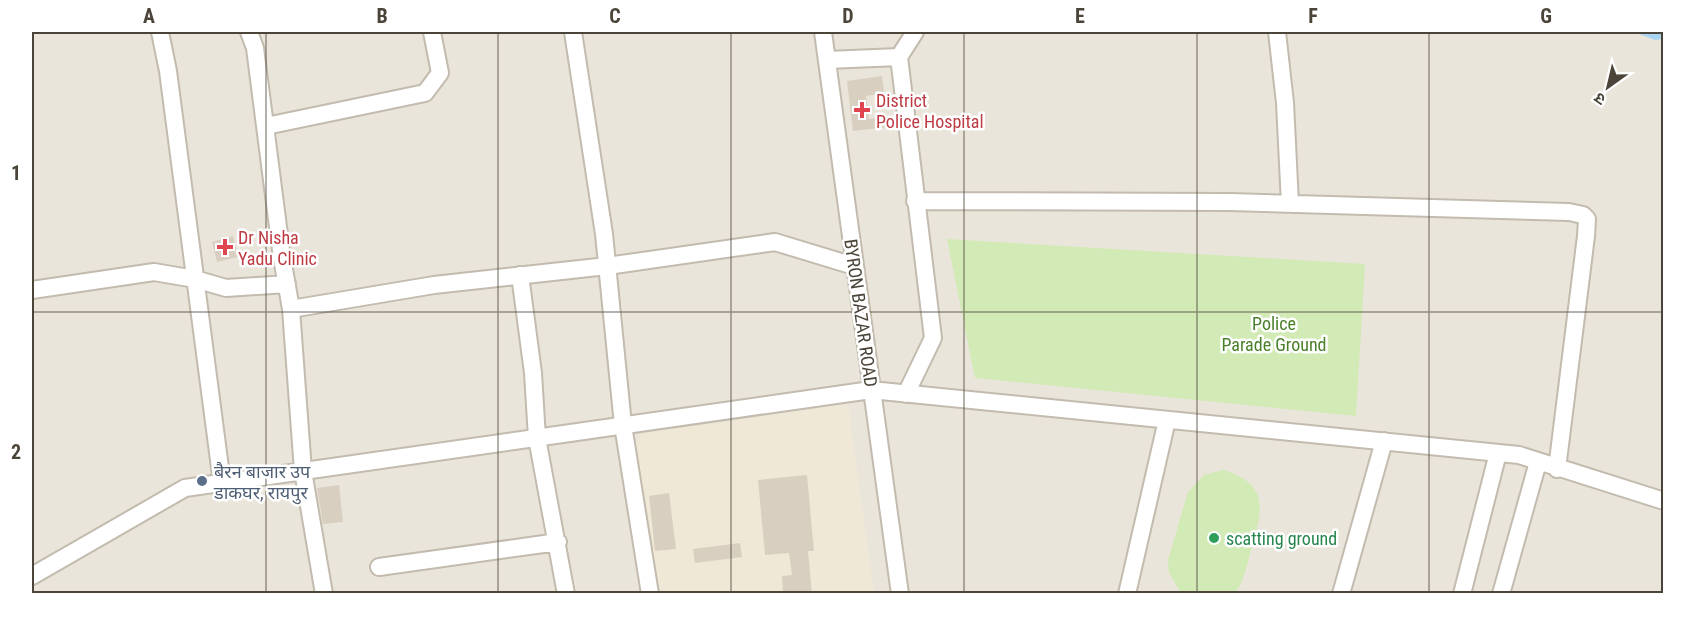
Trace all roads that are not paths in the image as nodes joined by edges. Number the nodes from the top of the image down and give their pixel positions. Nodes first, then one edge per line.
1 (160, 32) edge
2 (249, 32) edge
3 (432, 32) edge
4 (573, 32) edge
5 (823, 32) edge
6 (915, 32) edge
7 (1276, 32) edge
8 (899, 57) junction
9 (827, 60) junction
10 (266, 126) junction
11 (915, 201) junction
12 (1290, 204) junction
13 (607, 266) junction
14 (854, 266) junction
15 (520, 275) junction
16 (195, 279) junction
17 (287, 284) junction
18 (32, 290) edge
19 (291, 309) junction
20 (871, 390) junction
21 (906, 394) junction
22 (1167, 420) junction
23 (623, 425) junction
24 (537, 438) junction
25 (1384, 441) junction
26 (1498, 453) junction
27 (1538, 462) junction
28 (1557, 469) junction
29 (303, 471) junction
30 (222, 483) junction
31 (1664, 501) edge
32 (558, 542) junction
33 (379, 567) dead end
34 (32, 576) edge
35 (324, 594) edge
36 (566, 594) edge
37 (650, 594) edge
38 (900, 594) edge
39 (1127, 594) edge
40 (1341, 594) edge
41 (1462, 594) edge
42 (1501, 594) edge

1 - 16 street
2 - 10 street
3 - 10 street
4 - 13 street
5 - 9 street, BYRON BAZAR ROAD
6 - 8 street
7 - 12 street
8 - 9 street
8 - 11 street
9 - 14 street, BYRON BAZAR ROAD
10 - 17 street
11 - 12 street
11 - 21 street
12 - 28 street
13 - 14 street
13 - 15 street
13 - 23 street
14 - 20 street, BYRON BAZAR ROAD
15 - 19 street
15 - 24 street
16 - 17 street
16 - 18 street
16 - 30 street
17 - 19 street
19 - 29 street
20 - 21 street
20 - 23 street
20 - 38 street, BYRON BAZAR ROAD
21 - 22 street
22 - 25 street
22 - 39 street
23 - 24 street
23 - 37 street
24 - 29 street
24 - 32 street
25 - 26 street
25 - 40 street
26 - 27 street
26 - 41 street
27 - 28 street
27 - 42 street
28 - 31 street
29 - 30 street
29 - 35 street
30 - 34 street
32 - 33 street
32 - 36 street

